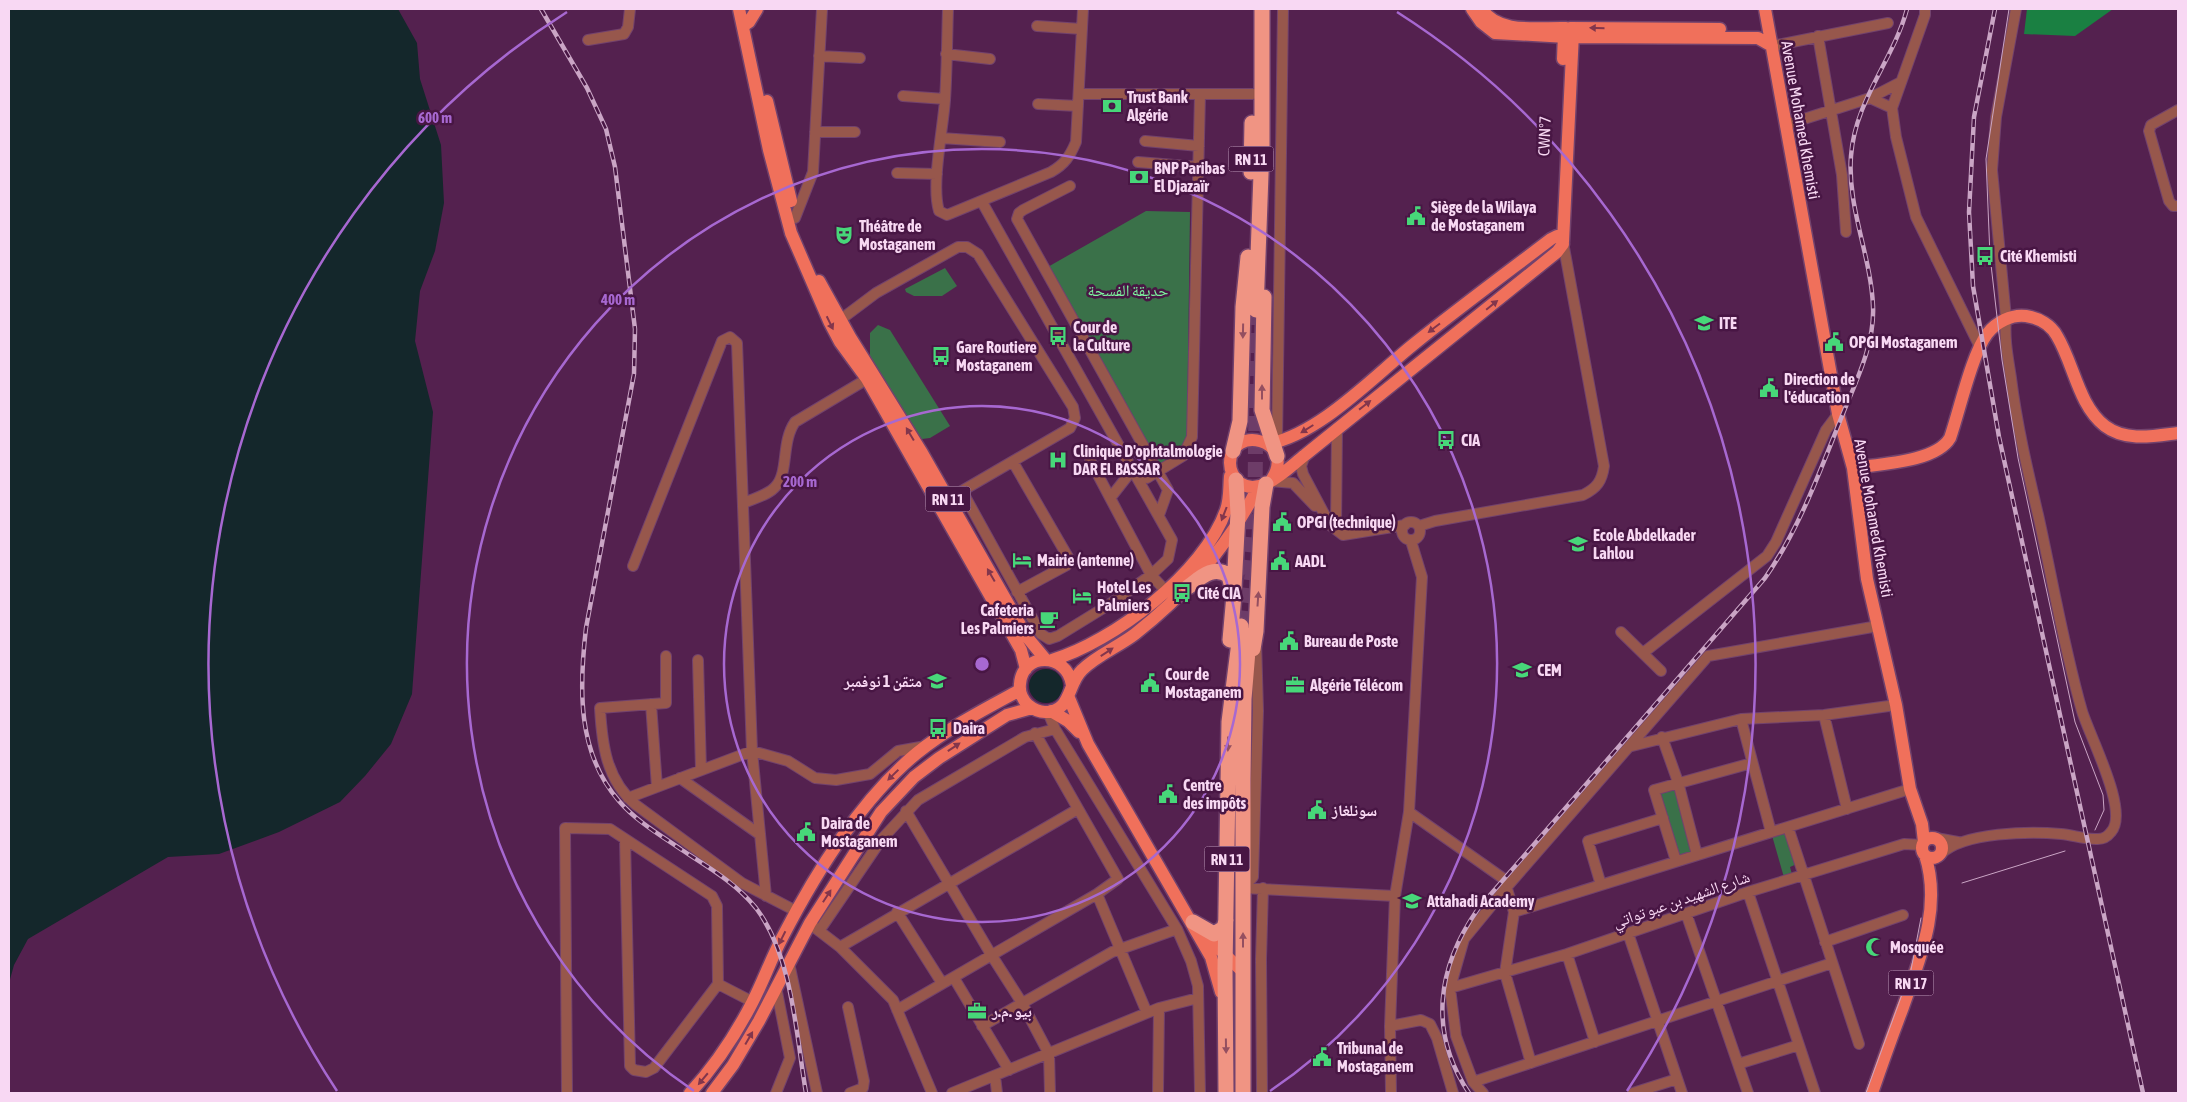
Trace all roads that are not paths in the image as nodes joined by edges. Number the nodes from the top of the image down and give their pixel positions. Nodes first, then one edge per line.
1 (630, 9) edge
2 (739, 9) edge
3 (746, 9) edge
4 (757, 9) edge
5 (822, 9) edge
6 (948, 9) edge
7 (1083, 9) edge
8 (1252, 9) edge
9 (1262, 9) edge
10 (1283, 9) edge
11 (1472, 9) edge
12 (1482, 9) edge
13 (1766, 9) edge
14 (1925, 9) edge
15 (2016, 9) edge
16 (1888, 23) dead end
17 (746, 24) junction
18 (1037, 26) dead end
19 (1082, 30) junction
20 (1768, 30) junction
21 (1568, 34) junction
22 (1818, 36) junction
23 (588, 40) dead end
24 (1772, 46) junction
25 (946, 54) junction
26 (819, 56) junction
27 (860, 58) dead end
28 (990, 59) dead end
29 (1901, 82) junction
30 (1079, 94) junction
31 (1252, 94) junction
32 (903, 96) dead end
33 (1200, 96) junction
34 (1870, 98) junction
35 (945, 99) junction
36 (1038, 104) dead end
37 (1078, 106) junction
38 (1892, 108) junction
39 (2178, 110) edge
40 (1831, 112) junction
41 (1785, 125) junction
42 (815, 132) junction
43 (855, 132) dead end
44 (941, 138) junction
45 (1145, 141) dead end
46 (1000, 142) dead end
47 (1199, 146) junction
48 (1138, 162) dead end
49 (1199, 167) junction
50 (897, 173) dead end
51 (938, 174) junction
52 (1070, 186) dead end
53 (982, 202) junction
54 (2178, 206) edge
55 (1254, 212) junction
56 (795, 218) junction
57 (1846, 232) dead end
58 (1556, 241) junction
59 (1254, 309) tunnel mouth
60 (2006, 318) junction
61 (840, 320) junction
62 (1980, 347) junction
63 (867, 379) junction
64 (1838, 414) junction
65 (1337, 428) junction
66 (2178, 433) edge
67 (1274, 446) junction
68 (1305, 455) junction
69 (1090, 460) dead end
70 (1012, 462) junction
71 (1233, 466) junction
72 (1133, 468) junction
73 (1852, 468) junction
74 (1159, 473) junction
75 (1147, 478) dead end
76 (1266, 483) junction
77 (962, 491) junction
78 (1111, 497) junction
79 (948, 499) junction
80 (744, 503) junction
81 (1321, 510) junction
82 (1159, 515) junction
83 (1237, 524) junction
84 (1405, 525) junction
85 (1418, 526) junction
86 (1336, 527) junction
87 (1411, 541) junction
88 (633, 566) dead end
89 (1151, 575) junction
90 (1188, 587) junction
91 (1234, 588) junction
92 (1166, 590) junction
93 (1017, 592) junction
94 (1878, 626) junction
95 (1248, 628) junction
96 (1621, 632) dead end
97 (1642, 653) junction
98 (666, 656) dead end
99 (698, 660) dead end
100 (1049, 660) junction
101 (1026, 669) junction
102 (1661, 671) dead end
103 (1072, 685) junction
104 (1020, 690) junction
105 (1069, 698) junction
106 (651, 704) junction
107 (1896, 705) junction
108 (1032, 708) junction
109 (1050, 711) junction
110 (1824, 715) junction
111 (1741, 719) junction
112 (1228, 722) junction
113 (1055, 729) junction
114 (1035, 733) junction
115 (1662, 738) junction
116 (1088, 744) junction
117 (927, 746) junction
118 (1631, 746) junction
119 (752, 750) junction
120 (1752, 763) junction
121 (701, 770) junction
122 (680, 778) junction
123 (1678, 782) junction
124 (657, 787) junction
125 (1910, 790) junction
126 (628, 798) junction
127 (1078, 809) junction
128 (1847, 809) junction
129 (906, 811) junction
130 (1410, 812) junction
131 (1663, 818) junction
132 (1788, 827) junction
133 (1771, 832) junction
134 (759, 834) junction
135 (626, 839) junction
136 (1930, 850) junction
137 (1697, 855) junction
138 (1676, 861) junction
139 (1802, 875) junction
140 (949, 884) junction
141 (1601, 885) junction
142 (1243, 888) junction
143 (1263, 888) junction
144 (1505, 889) junction
145 (1748, 892) junction
146 (1097, 894) junction
147 (766, 896) junction
148 (1395, 896) junction
149 (796, 911) junction
150 (897, 912) junction
151 (1514, 912) junction
152 (1686, 913) junction
153 (1903, 915) dead end
154 (1227, 918) junction
155 (1193, 922) junction
156 (814, 927) junction
157 (1177, 930) junction
158 (1628, 933) junction
159 (1825, 942) junction
160 (840, 947) junction
161 (1120, 949) junction
162 (1567, 954) junction
163 (992, 956) junction
164 (1226, 956) junction
165 (789, 963) junction
166 (1832, 963) junction
167 (1505, 972) junction
168 (1244, 973) junction
169 (954, 978) junction
170 (1778, 982) junction
171 (942, 983) junction
172 (718, 984) junction
173 (776, 987) junction
174 (1450, 988) junction
175 (1198, 998) junction
176 (753, 1002) junction
177 (1717, 1002) junction
178 (1022, 1003) junction
179 (848, 1007) dead end
180 (1159, 1008) junction
181 (898, 1010) junction
182 (1225, 1010) junction
183 (1147, 1013) junction
184 (1658, 1021) junction
185 (982, 1026) junction
186 (1390, 1026) junction
187 (1595, 1042) junction
188 (1859, 1044) dead end
189 (1799, 1045) junction
190 (1049, 1054) junction
191 (1531, 1063) junction
192 (1738, 1064) junction
193 (1009, 1070) junction
194 (995, 1076) junction
195 (1677, 1079) junction
196 (1473, 1082) junction
197 (1646, 1091) edge
198 (567, 1093) edge
199 (690, 1093) edge
200 (712, 1093) edge
201 (776, 1093) edge
202 (817, 1093) edge
203 (850, 1093) edge
204 (932, 1093) edge
205 (952, 1093) edge
206 (997, 1093) edge
207 (1050, 1093) edge
208 (1158, 1093) edge
209 (1200, 1093) edge
210 (1226, 1093) edge
211 (1243, 1093) edge
212 (1262, 1093) edge
213 (1391, 1093) edge
214 (1453, 1093) edge
215 (1483, 1093) edge
216 (1633, 1093) edge
217 (1682, 1093) edge
218 (1748, 1093) edge
219 (1815, 1093) edge
220 (1872, 1093) edge

1 - 23 street
2 - 17 main road, RN 11
3 - 17 main road, RN 11
4 - 17 main road
5 - 26 street
6 - 25 street
7 - 19 street
8 - 31 highway, RN 11
9 - 55 highway, RN 11
10 - 67 street
11 - 21 main road
12 - 21 main road
13 - 20 main road, Avenue Mohamed Khemisti
14 - 29 street
15 - 60 street
16 - 22 street
17 - 56 main road, RN 11
17 -> 63 main road, RN 11
18 - 19 street
19 - 30 street
20 -> 21 main road
20 - 24 main road, Avenue Mohamed Khemisti
21 - 24 main road
21 - 58 main road, CWN°7
22 - 24 street
22 - 40 street
24 - 41 main road, Avenue Mohamed Khemisti
25 - 28 street
25 - 35 street
26 - 27 street
26 - 42 street
29 - 34 street
29 - 38 street
30 - 33 street
30 - 37 street
31 - 33 street
31 - 55 highway, RN 11
32 - 35 street
33 - 47 street
34 - 38 street
34 - 40 street
35 - 44 street
36 - 37 street
37 - 53 street
38 - 62 street
39 - 54 street
40 - 41 street
40 - 57 street
41 - 64 main road, Avenue Mohamed Khemisti
42 - 43 street
42 - 56 street
44 - 46 street
44 - 51 street
45 - 47 street
47 - 49 street
48 - 49 street
49 - 74 street
50 - 51 street
51 - 53 street
52 - 74 street
53 - 72 street
55 - 59 highway, RN 11
67 -> 55 highway
55 -> 71 highway
56 - 61 main road, RN 11
65 -> 58 main road
58 -> 67 main road
58 - 85 street
60 - 62 main road
60 - 66 main road
60 - 136 street
61 - 70 street
79 -> 61 main road, RN 11
62 - 73 main road
63 - 80 street
63 - 101 main road, RN 11
64 - 73 main road, Avenue Mohamed Khemisti
64 - 97 street
65 - 68 main road
65 - 86 street
67 - 71 main road
67 - 76 main road
68 - 76 main road
68 - 81 street
69 - 78 street
70 - 77 street
70 - 93 street
71 - 76 main road
71 - 83 highway
71 -> 92 main road
72 - 78 street
72 - 82 street
73 - 94 main road, Avenue Mohamed Khemisti
74 - 75 street
74 - 82 street
76 - 81 street
76 - 83 main road
95 -> 76 highway
77 - 79 street
77 - 93 street
78 - 89 street
100 -> 79 main road, RN 11
80 - 88 street
80 - 119 street
81 - 86 street
82 - 89 street
83 - 90 main road
83 - 91 highway
84 - 85 street
84 - 86 street
84 - 87 street
85 - 87 street
87 - 130 street
89 - 92 street
89 - 93 street
90 - 91 highway
103 -> 90 main road
91 - 112 highway
92 - 100 main road
94 - 107 main road, Avenue Mohamed Khemisti
94 - 118 street
95 - 112 highway, RN 11
95 - 142 highway, RN 11
95 - 142 street
96 - 97 street
97 - 102 street
98 - 106 street
99 - 121 street
100 - 101 main road
100 - 103 main road
101 - 104 main road
103 - 105 main road
104 - 108 main road
104 - 117 main road
105 - 109 main road
105 - 116 main road
106 - 124 street
106 - 126 street
107 - 110 street
107 - 125 main road, Avenue Mohamed Khemisti
108 - 109 main road
156 -> 108 main road
109 - 113 street
109 - 116 main road
110 - 111 street
110 - 128 street
111 - 115 street
111 - 120 street
112 -> 154 highway, RN 11
113 - 114 street
113 - 157 street
114 - 127 street
114 - 129 street
115 - 118 street
115 - 123 street
116 - 155 main road
117 - 119 street
117 -> 149 main road
118 - 144 street
119 - 121 street
119 - 134 street
120 - 123 street
120 - 133 street
121 - 122 street
122 - 124 street
122 - 134 street
123 - 131 street
123 - 137 street
124 - 126 street
125 - 128 street
125 - 136 main road, Avenue Mohamed Khemisti
126 - 147 street
127 - 140 street
127 - 146 street
128 - 132 street
129 - 140 street
129 - 156 street
130 - 144 street
130 - 148 street
131 - 138 street
131 - 141 street
132 - 133 street
132 - 139 street
133 - 137 street
134 - 147 street
135 - 172 street
135 - 172 street
135 - 198 street
136 - 139 street, شارع الشهيد بن عبو تواتي
136 - 220 main road, RN 17
137 - 138 street
138 - 141 street
139 - 145 street, شارع الشهيد بن عبو تواتي
139 - 159 street
140 - 150 street
140 - 163 street
141 - 151 street
142 - 143 street
168 -> 142 highway, RN 11
143 - 148 street
143 - 212 street
144 - 151 street
144 - 174 street
145 - 152 street, شارع الشهيد بن عبو تواتي
145 - 170 street
146 - 161 street
146 - 163 street
147 - 149 street
148 - 186 street
149 -> 176 main road
150 - 160 street
150 - 171 street
151 - 167 street
152 - 158 street, شارع الشهيد بن عبو تواتي
152 - 177 street
153 - 159 street
154 - 155 highway
154 - 164 highway, RN 11
155 - 164 main road
155 - 182 main road
156 - 160 street
156 - 165 main road
157 - 161 street
157 - 175 street
158 - 162 street, شارع الشهيد بن عبو تواتي
158 - 184 street
159 - 166 street
160 - 181 street
161 - 178 street
161 - 183 street
162 - 167 street, شارع الشهيد بن عبو تواتي
162 - 187 street
163 - 169 street
163 - 178 street
164 - 168 main road
164 - 182 highway, RN 11
165 - 173 main road
165 - 202 street
166 - 170 street
166 - 188 street
167 - 174 street, شارع الشهيد بن عبو تواتي
167 - 191 street
168 - 211 highway, RN 11
169 - 171 street
169 - 185 street
170 - 177 street
170 - 189 street
171 - 181 street
172 - 176 street
200 -> 173 main road
173 - 201 street
174 - 196 street
175 - 180 street
175 - 209 street
176 -> 199 main road
177 - 184 street
177 - 192 street
178 - 185 street
178 - 190 street
179 - 203 street
180 - 183 street
180 - 208 street
181 - 204 street
182 -> 210 highway, RN 11
183 - 190 street
184 - 187 street
184 - 195 street
185 - 193 street
186 - 213 street
186 - 214 street
187 - 191 street
189 - 192 street
189 - 219 street
190 - 193 street
190 - 207 street
191 - 196 street
192 - 218 street
193 - 194 street
194 - 205 street
194 - 206 street
195 - 197 street
195 - 217 street
196 - 215 street
197 - 216 street

